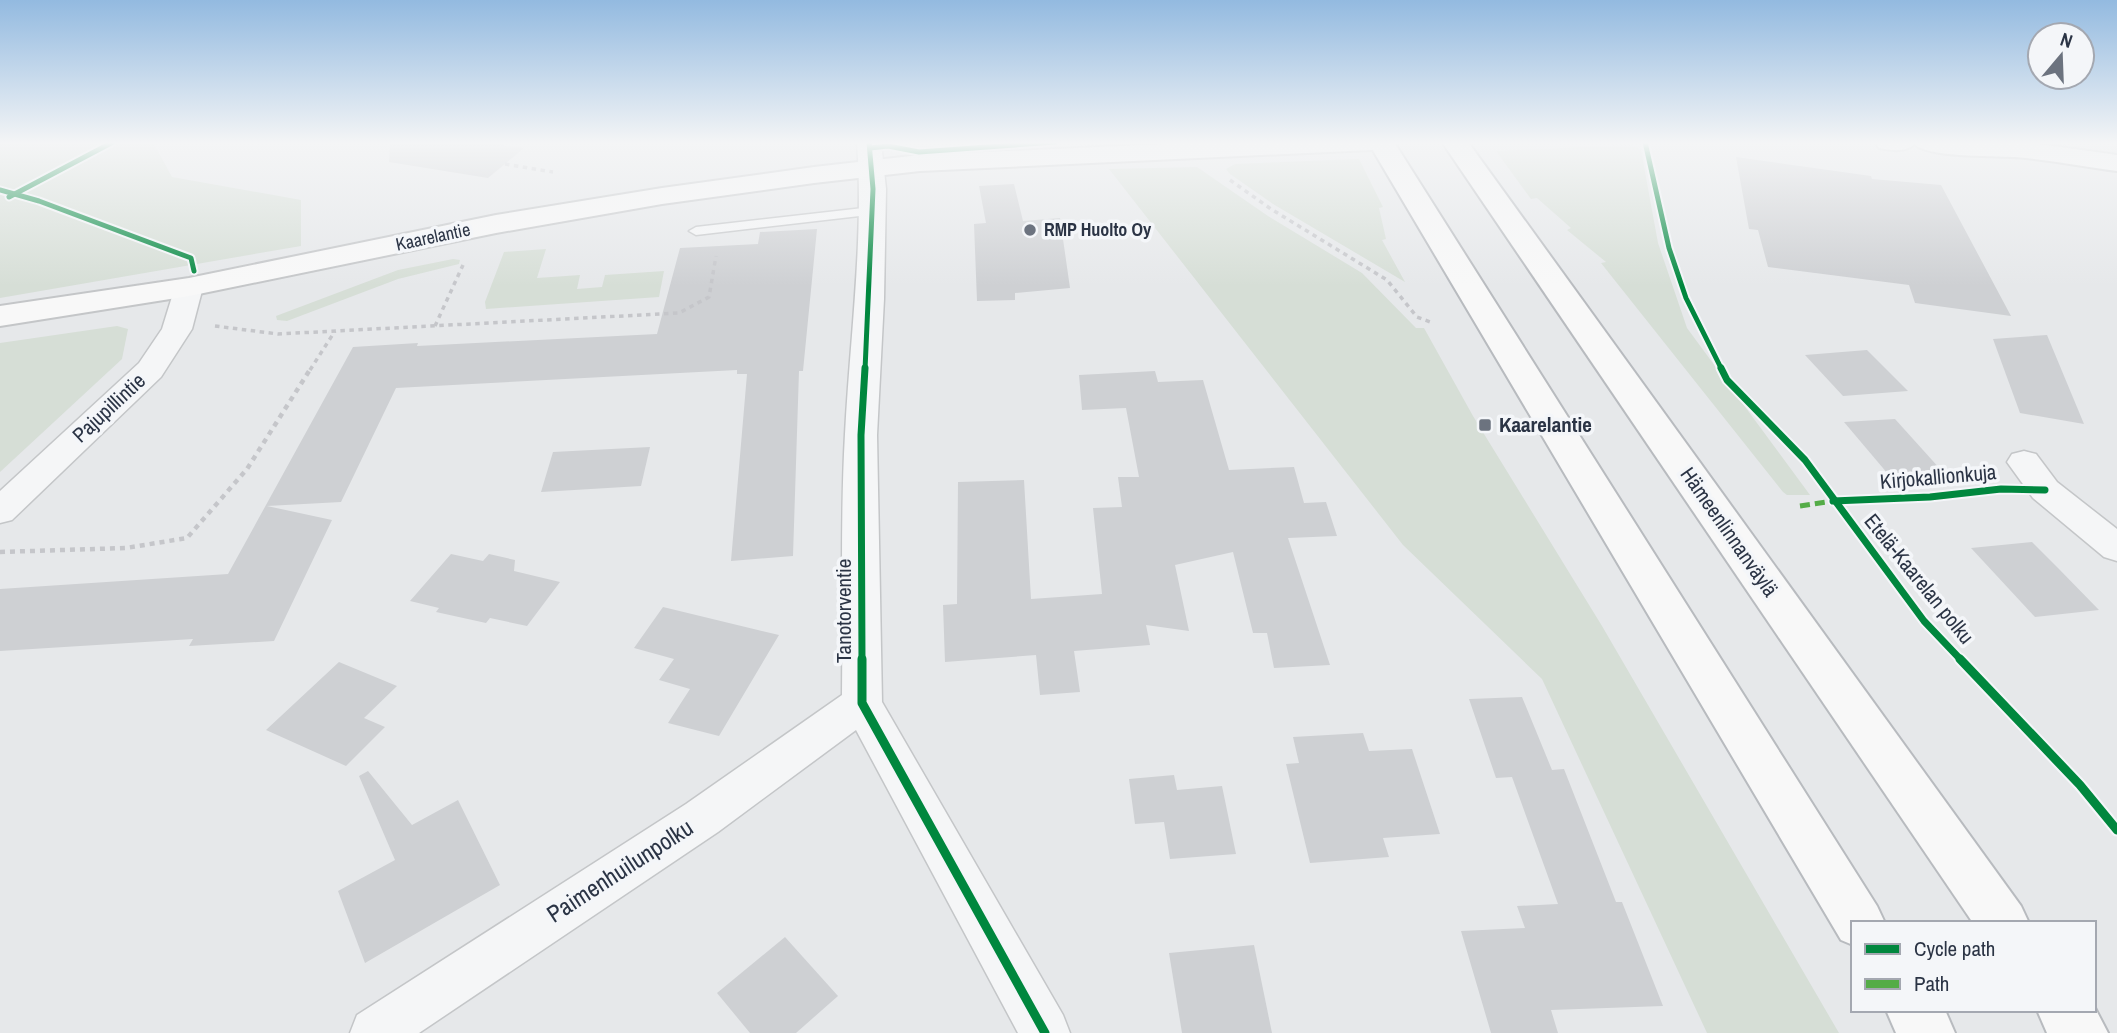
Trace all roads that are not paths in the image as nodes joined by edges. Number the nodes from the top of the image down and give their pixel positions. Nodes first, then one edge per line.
1 (692, 190) edge
2 (872, 190) edge
3 (1411, 190) edge
4 (1490, 190) edge
5 (872, 211) junction
6 (696, 231) dead end
7 (189, 287) junction
8 (0, 316) edge
9 (2024, 462) dead end
10 (3, 506) edge
11 (2117, 548) edge
12 (862, 703) junction
13 (1858, 921) edge
14 (2002, 921) edge
15 (1914, 1012) edge
16 (2065, 1012) edge
17 (375, 1033) edge
18 (1045, 1033) edge
19 (1927, 1033) edge
20 (2080, 1033) edge

1 - 7 main road, Kaarelantie
2 - 5 street, Tanotorventie
3 - 13 main road
4 - 14 main road, Hämeenlinnanväylä
5 - 6 lane
5 - 12 street, Tanotorventie
7 - 8 main road, Kaarelantie
7 - 10 street, Pajupillintie
9 - 11 street, Kirjokallionkuja
12 - 17 street, Paimenhuilunpolku
12 - 18 street, Tanotorventie
15 - 19 main road
16 - 20 main road

